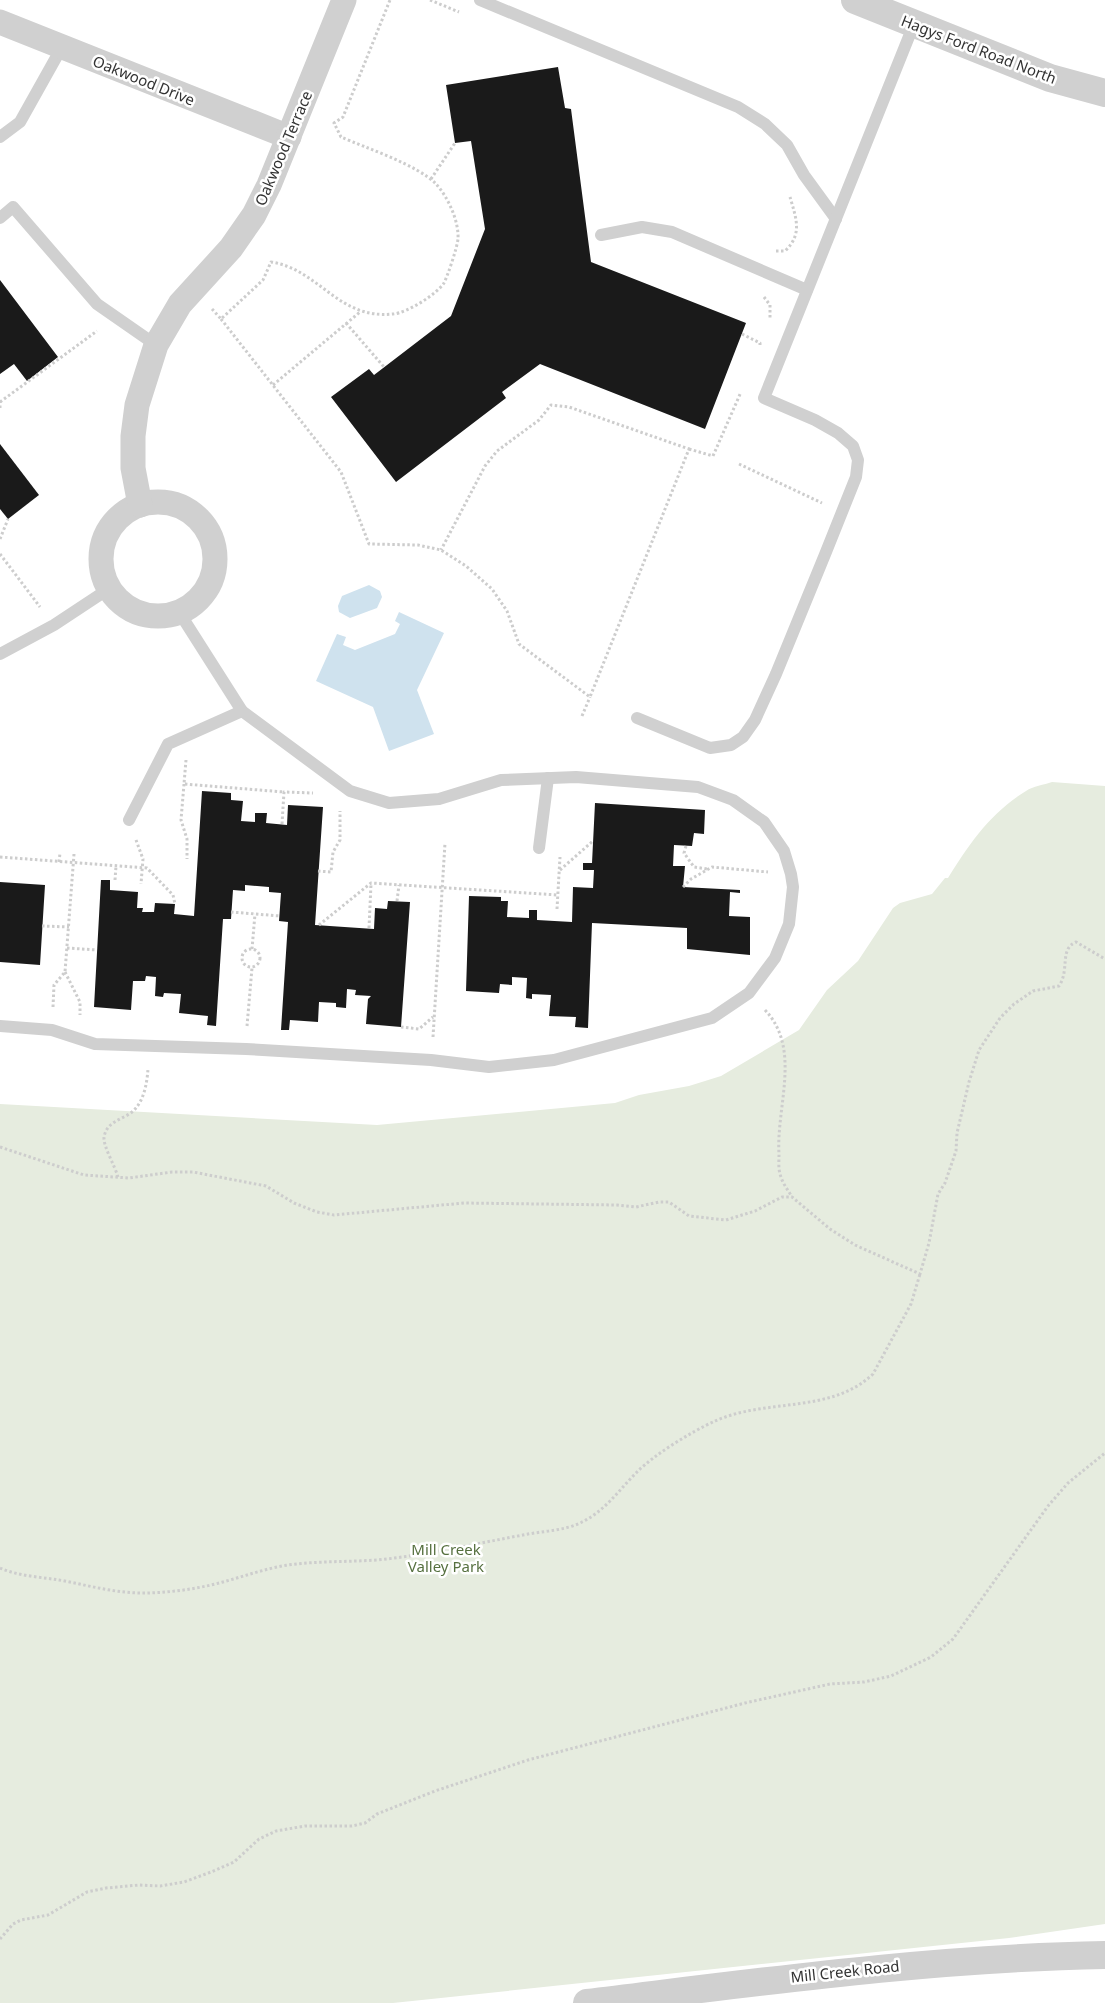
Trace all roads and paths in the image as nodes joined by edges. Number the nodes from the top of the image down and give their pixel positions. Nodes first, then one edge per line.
1 (344, 0) edge
2 (390, 0) edge
3 (430, 0) edge
4 (480, 0) edge
5 (855, 0) edge
6 (463, 13) dead end
7 (0, 22) edge
8 (914, 24) junction
9 (62, 47) junction
10 (1105, 93) edge
11 (0, 137) edge
12 (289, 137) junction
13 (455, 144) dead end
14 (430, 179) junction
15 (790, 196) dead end
16 (0, 218) edge
17 (836, 219) junction
18 (602, 235) dead end
19 (771, 252) dead end
20 (194, 288) junction
21 (806, 290) junction
22 (760, 292) dead end
23 (360, 312) junction
24 (115, 317) junction
25 (221, 319) junction
26 (346, 323) junction
27 (770, 323) dead end
28 (742, 334) dead end
29 (764, 336) dead end
30 (760, 342) junction
31 (156, 345) junction
32 (757, 352) dead end
33 (384, 367) dead end
34 (274, 385) junction
35 (742, 389) dead end
36 (0, 402) edge
37 (0, 408) edge
38 (688, 449) junction
39 (739, 464) dead end
40 (140, 505) junction
41 (819, 512) dead end
42 (8, 519) dead end
43 (0, 539) edge
44 (441, 550) junction
45 (0, 554) edge
46 (110, 588) junction
47 (179, 612) junction
48 (54, 625) junction
49 (0, 654) edge
50 (590, 697) junction
51 (242, 711) junction
52 (582, 716) dead end
53 (637, 718) dead end
54 (190, 735) junction
55 (548, 778) junction
56 (184, 784) junction
57 (341, 790) junction
58 (284, 792) junction
59 (130, 820) joint
60 (282, 824) dead end
61 (593, 841) dead end
62 (445, 843) dead end
63 (686, 846) dead end
64 (539, 848) dead end
65 (60, 853) dead end
66 (560, 853) dead end
67 (74, 854) dead end
68 (0, 857) edge
69 (187, 859) dead end
70 (59, 862) junction
71 (73, 863) junction
72 (116, 866) junction
73 (142, 868) junction
74 (708, 869) junction
75 (560, 870) junction
76 (318, 872) dead end
77 (791, 874) junction
78 (114, 880) dead end
79 (371, 883) junction
80 (141, 884) dead end
81 (399, 885) junction
82 (684, 887) dead end
83 (442, 888) junction
84 (558, 895) junction
85 (397, 901) dead end
86 (175, 904) dead end
87 (557, 910) dead end
88 (232, 912) dead end
89 (255, 914) junction
90 (280, 916) dead end
91 (319, 925) dead end
92 (42, 926) dead end
93 (69, 927) junction
94 (369, 928) dead end
95 (67, 948) junction
96 (252, 949) junction
97 (97, 950) dead end
98 (1105, 958) edge
99 (252, 968) junction
100 (65, 972) junction
101 (749, 993) junction
102 (434, 1016) junction
103 (0, 1026) edge
104 (401, 1027) dead end
105 (52, 1030) junction
106 (76, 1037) junction
107 (151, 1046) junction
108 (246, 1049) junction
109 (432, 1060) junction
110 (0, 1147) edge
111 (118, 1177) junction
112 (792, 1197) junction
113 (920, 1274) junction
114 (1105, 1453) edge
115 (0, 1568) edge
116 (0, 1939) edge
117 (1105, 1955) edge
118 (587, 2003) edge

1 - 12 street, Oakwood Terrace
2 - 14 path
3 - 6 path
4 - 17 lane
5 - 8 street, Hagys Ford Road North
7 - 9 street, Oakwood Drive
8 - 10 street, Hagys Ford Road North
8 - 17 lane
9 - 11 lane
9 - 12 street, Oakwood Drive
12 - 20 street, Oakwood Terrace
13 - 14 path
14 - 23 path
15 - 19 path
16 - 24 lane
17 - 21 lane
18 - 21 lane
20 - 25 path
20 - 31 street, Oakwood Terrace
21 - 53 lane
22 - 27 path
23 - 25 path
23 - 26 path
24 - 31 lane
24 - 36 path
25 - 34 path
26 - 33 path
26 - 34 path
28 - 30 path
29 - 30 path
30 - 32 path
31 - 40 street, Oakwood Terrace
34 - 44 path
35 - 38 path
36 - 37 path
38 - 44 path
38 - 50 path
39 - 41 path
40 - 46 street
40 - 47 street
42 - 43 path
44 - 50 path
45 - 48 path
46 - 47 street
46 - 48 lane
47 - 51 lane
48 - 49 lane
50 - 52 path
51 - 54 lane
51 - 57 lane
54 - 56 path
54 - 59 lane
55 - 57 lane
55 - 64 lane
55 - 77 lane
56 - 58 path
56 - 69 path
57 - 58 path
57 - 76 path
58 - 60 path
59 - 73 path
61 - 75 path
62 - 83 path
63 - 74 path
65 - 70 path
66 - 75 path
67 - 71 path
68 - 70 path
70 - 71 path
71 - 72 path
71 - 93 path
72 - 73 path
72 - 78 path
73 - 80 path
73 - 86 path
74 - 77 path
74 - 82 path
75 - 84 path
77 - 101 lane
79 - 81 path
79 - 91 path
79 - 94 path
81 - 83 path
81 - 85 path
83 - 84 path
83 - 102 path
84 - 87 path
88 - 89 path
89 - 90 path
89 - 96 path
92 - 93 path
93 - 95 path
95 - 97 path
95 - 100 path
96 - 99 path
96 - 99 path
98 - 113 path
99 - 108 path
100 - 105 path
100 - 106 path
101 - 109 lane
101 - 112 path
102 - 104 path
102 - 109 path
103 - 105 lane
105 - 106 lane
106 - 107 lane
107 - 108 lane
107 - 111 path
108 - 109 lane
110 - 111 path
111 - 112 path
112 - 113 path
113 - 115 path
114 - 116 path
117 - 118 street, Mill Creek Road

